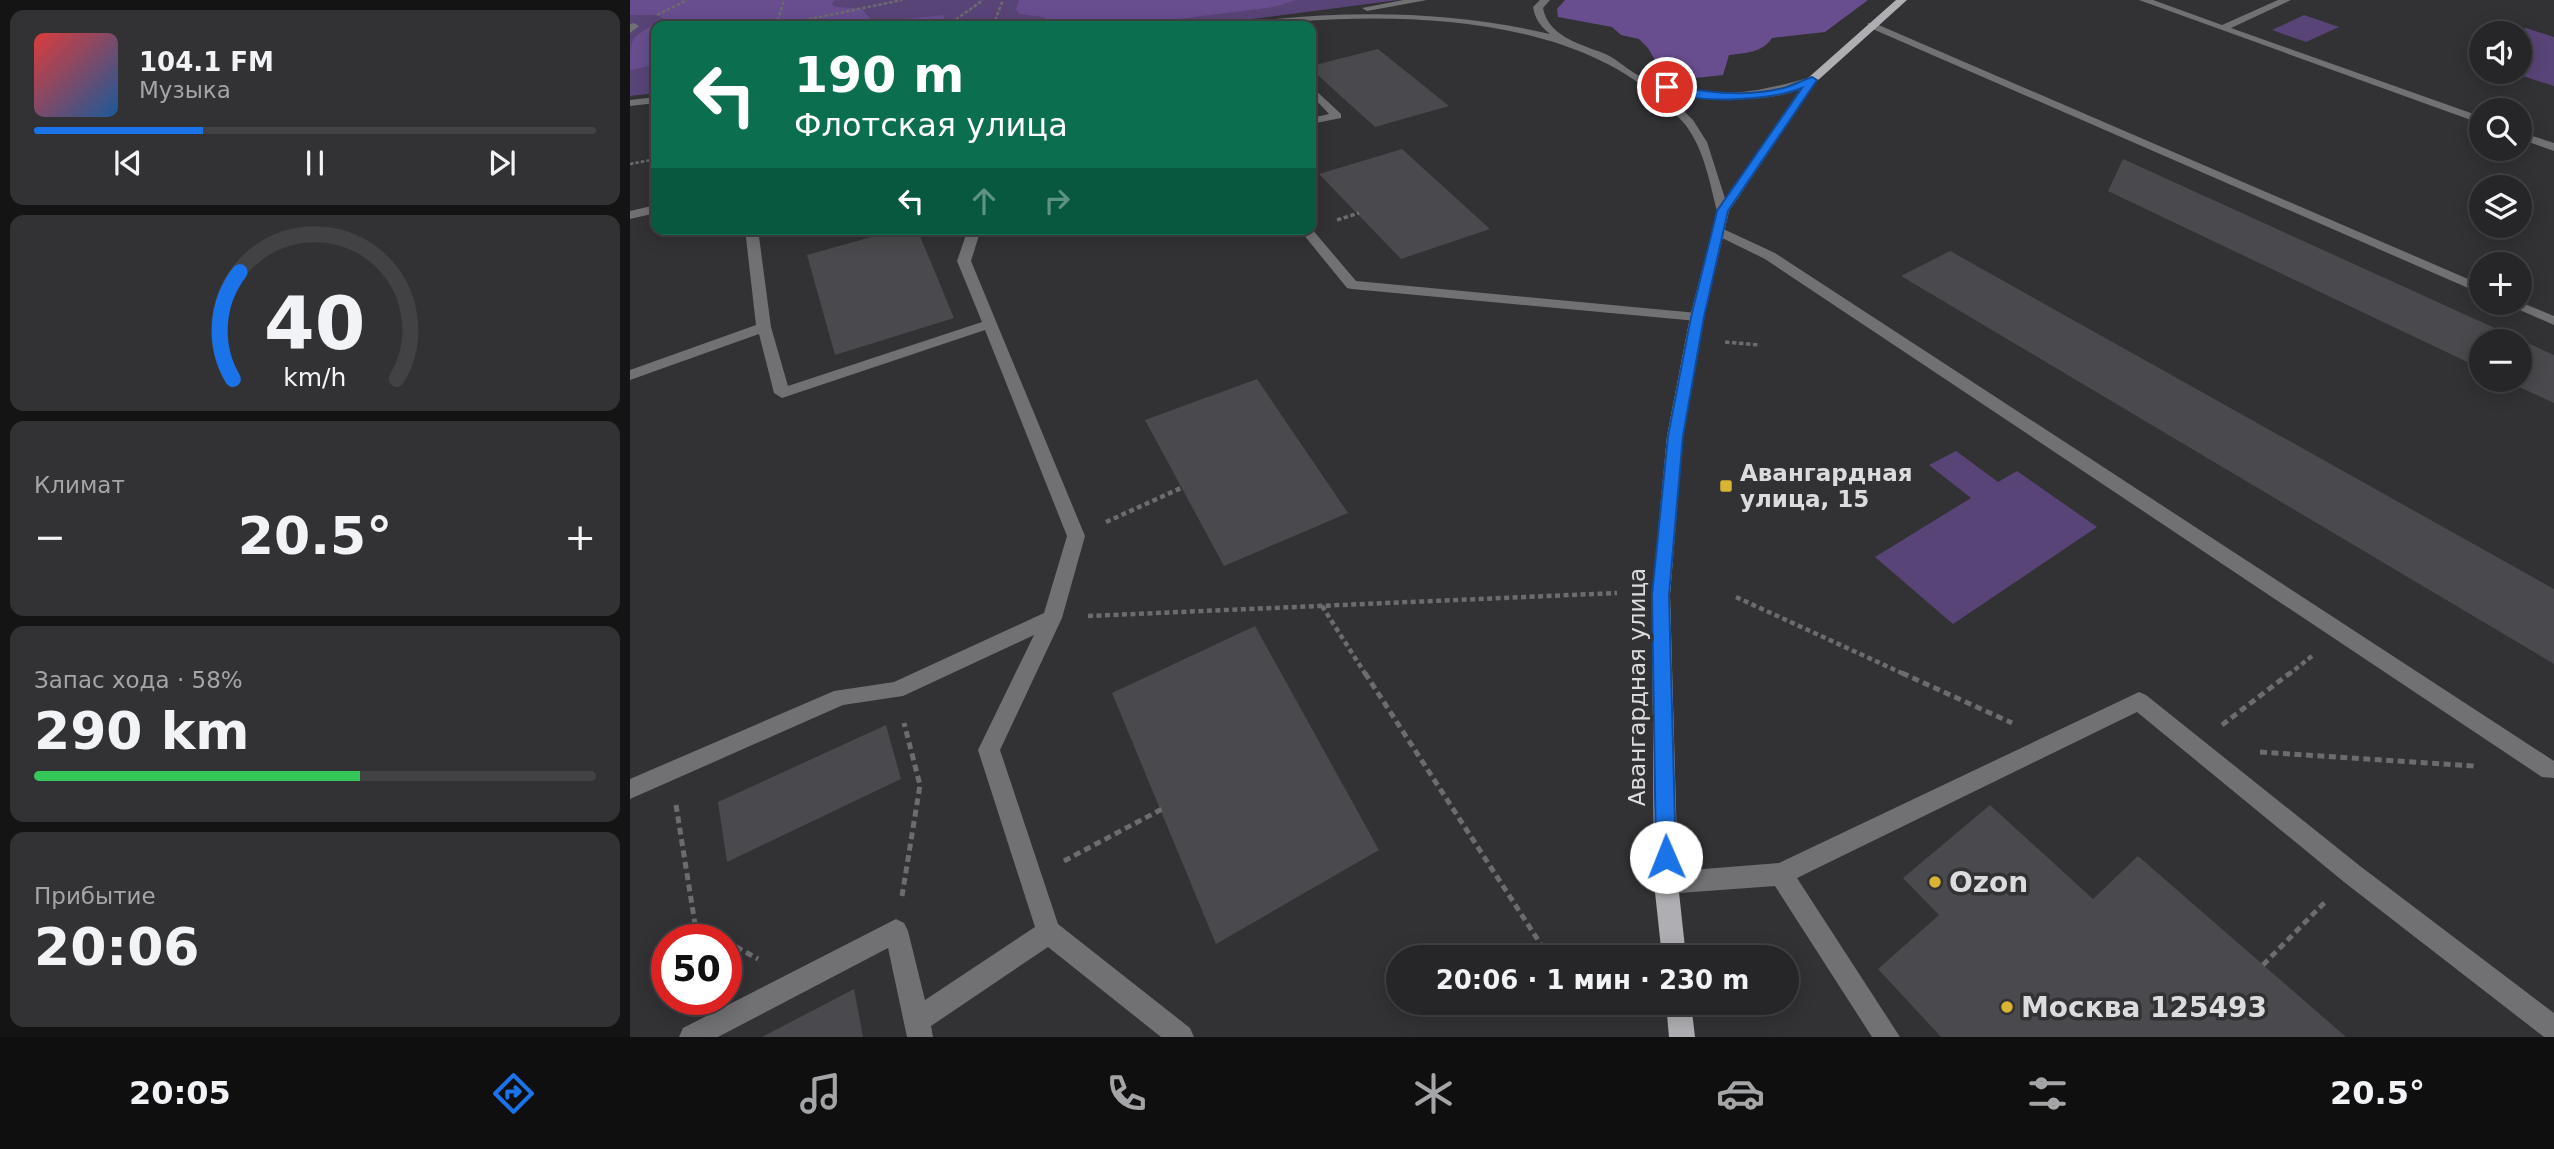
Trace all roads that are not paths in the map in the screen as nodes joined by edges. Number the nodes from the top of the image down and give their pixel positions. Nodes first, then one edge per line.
1 (1422, 0) edge
2 (1545, 0) edge
3 (1902, 0) edge
4 (2144, 0) edge
5 (2286, 0) edge
6 (1302, 18) junction
7 (1281, 21) edge
8 (1871, 25) junction
9 (2222, 28) junction
10 (1572, 44) junction
11 (1631, 72) junction
12 (1812, 80) junction
13 (1316, 94) edge
14 (651, 101) edge
15 (630, 103) edge
16 (2469, 116) edge
17 (1316, 120) edge
18 (2532, 140) edge
19 (2554, 148) edge
20 (651, 210) edge
21 (1723, 211) junction
22 (630, 215) edge
23 (1719, 231) junction
24 (752, 235) edge
25 (973, 235) edge
26 (1310, 235) edge
27 (2469, 284) edge
28 (2532, 312) edge
29 (1697, 317) junction
30 (2554, 321) edge
31 (989, 324) junction
32 (764, 327) junction
33 (630, 375) edge
34 (1052, 618) junction
35 (2550, 770) dead end
36 (630, 789) edge
37 (1782, 874) junction
38 (1667, 883) junction
39 (1049, 933) junction
40 (1673, 945) edge
41 (1680, 1015) edge
42 (919, 1029) edge
43 (2554, 1029) edge
44 (692, 1037) edge
45 (1181, 1037) edge
46 (1682, 1037) edge
47 (1887, 1037) edge

1 - 6 street
2 - 10 street
3 - 8 main road, Авангардная улица
4 - 9 street
5 - 9 street
6 - 7 street
6 - 10 street, Авангардная улица
8 - 12 main road, Авангардная улица
8 - 27 street
9 - 16 street
10 - 11 street, Авангардная улица
11 - 12 street
11 - 21 street, Авангардная улица
12 - 21 main road, Авангардная улица
13 - 17 street
14 - 15 street
18 - 19 street
20 - 22 street
21 - 23 main road, Авангардная улица
23 - 29 main road, Авангардная улица
23 - 35 street
24 - 32 street
25 - 31 street
26 - 29 street
28 - 30 street
29 - 38 main road, Авангардная улица
31 - 32 street
31 - 34 street
32 - 33 street
34 - 36 street
34 - 39 street
37 - 38 street
37 - 43 street
37 - 47 street
38 - 40 main road, Авангардная улица
39 - 42 street
39 - 45 street
41 - 46 main road
42 - 44 street

